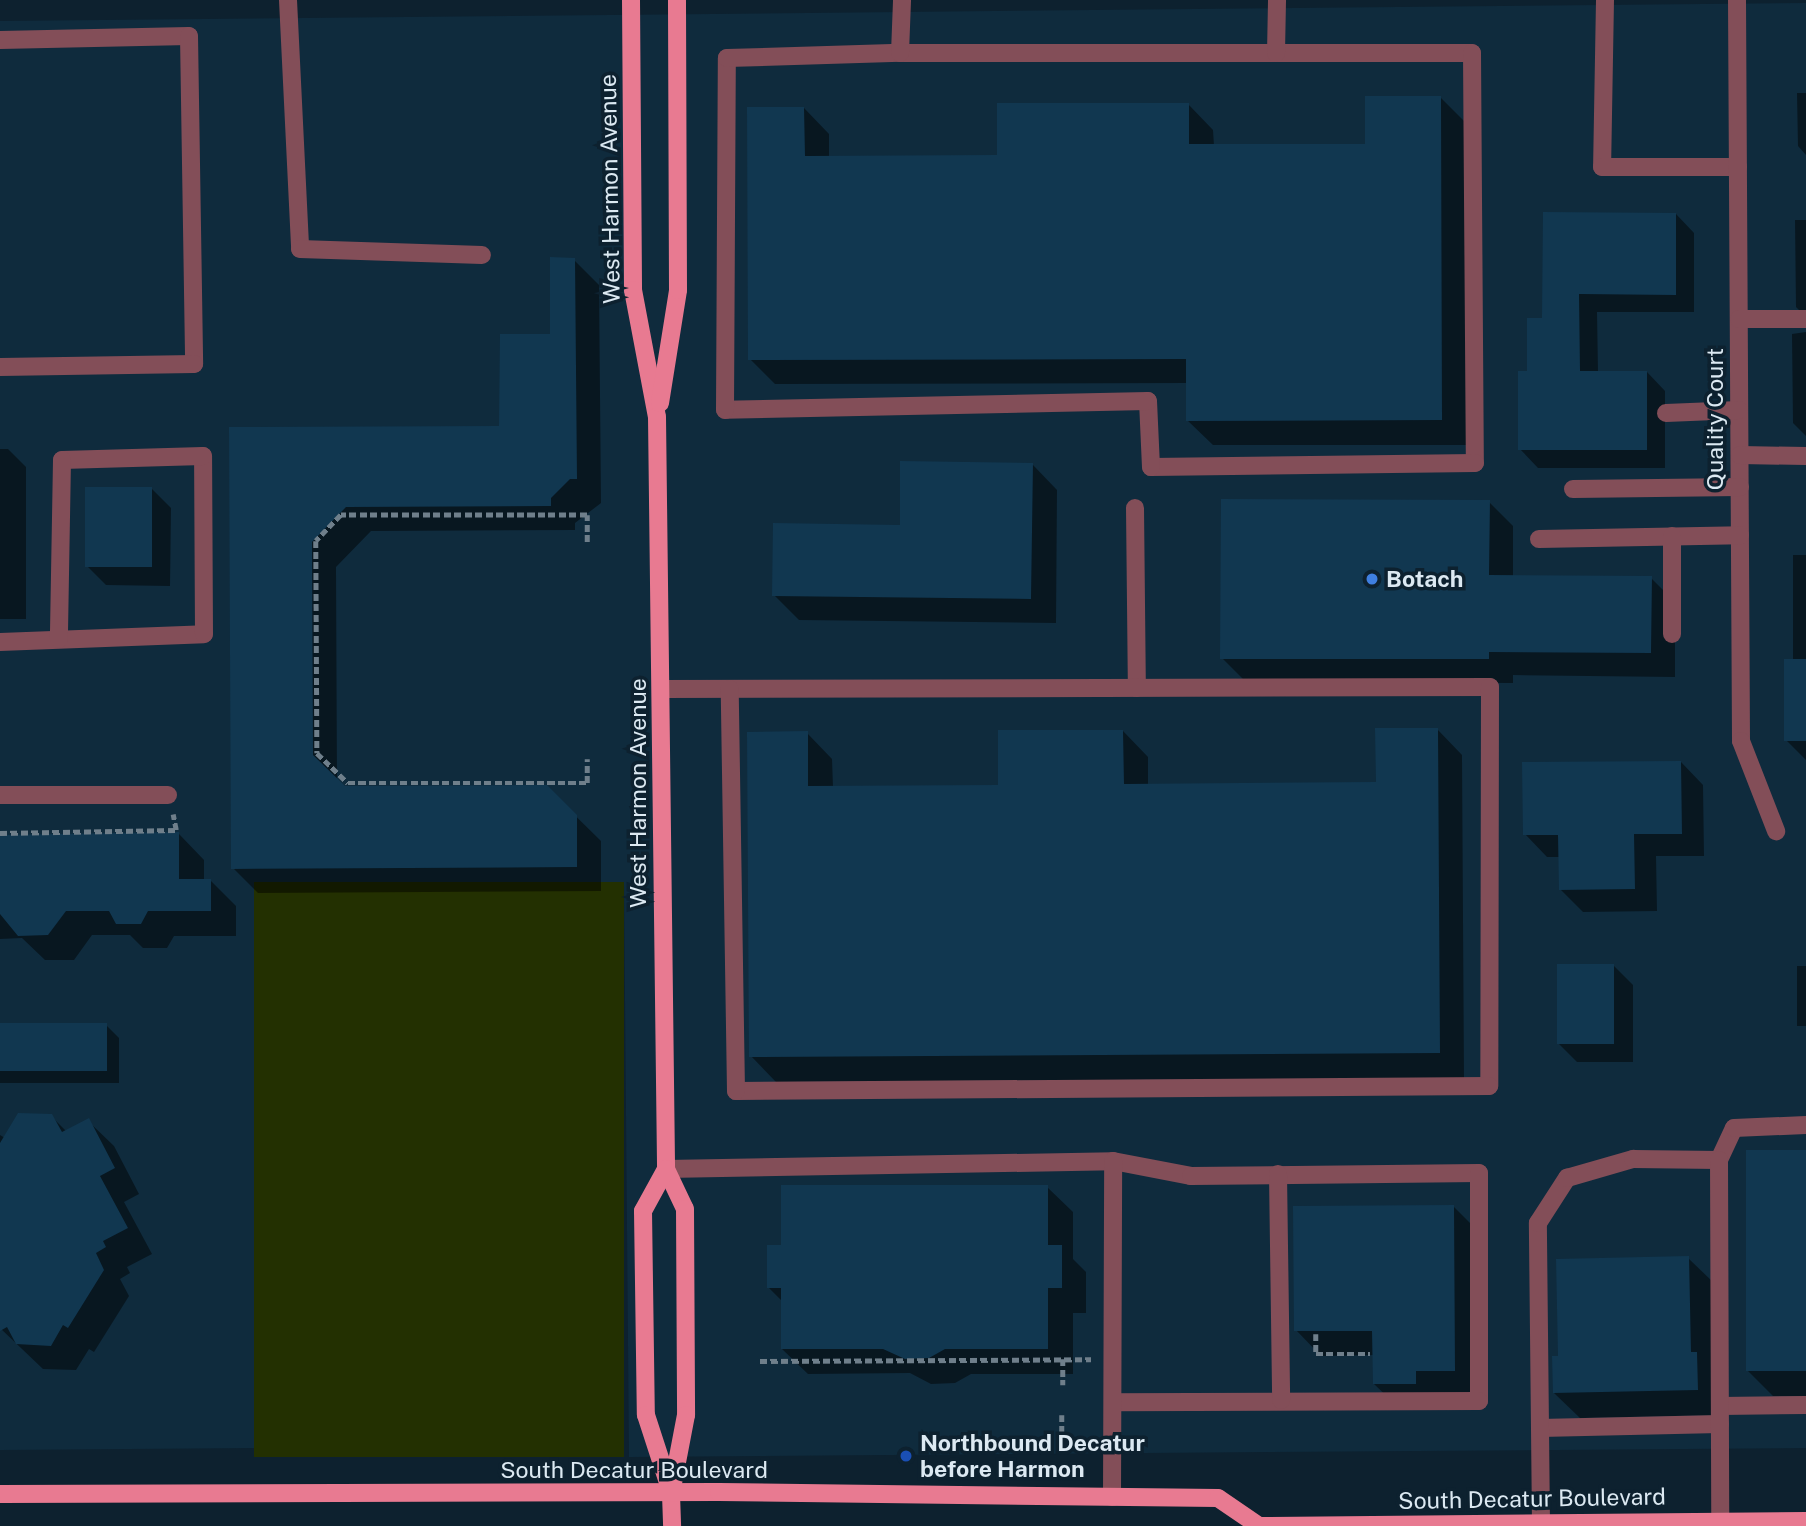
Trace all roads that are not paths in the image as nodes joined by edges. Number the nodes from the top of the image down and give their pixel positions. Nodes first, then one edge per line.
1 (288, 0) edge
2 (631, 0) edge
3 (677, 0) edge
4 (902, 0) edge
5 (1277, 0) edge
6 (1605, 0) edge
7 (1737, 0) edge
8 (0, 40) edge
9 (900, 53) junction
10 (1276, 53) junction
11 (1738, 167) junction
12 (482, 255) dead end
13 (1739, 319) junction
14 (1806, 319) edge
15 (0, 367) edge
16 (1740, 410) junction
17 (1666, 413) dead end
18 (657, 417) junction
19 (1740, 455) junction
20 (1806, 456) edge
21 (1740, 487) junction
22 (1573, 489) dead end
23 (1135, 508) dead end
24 (1740, 535) junction
25 (1672, 536) junction
26 (1539, 539) dead end
27 (1671, 634) dead end
28 (59, 639) junction
29 (0, 642) edge
30 (1137, 688) junction
31 (662, 689) junction
32 (730, 689) junction
33 (0, 795) edge
34 (168, 795) road end
35 (1776, 831) dead end
36 (1806, 1125) edge
37 (1720, 1160) junction
38 (1113, 1161) junction
39 (666, 1169) junction
40 (1278, 1174) junction
41 (1282, 1400) junction
42 (1113, 1402) junction
43 (1806, 1405) edge
44 (1720, 1406) junction
45 (1720, 1424) junction
46 (1540, 1428) junction
47 (0, 1494) edge
48 (671, 1494) junction
49 (1112, 1497) junction
50 (1806, 1521) edge
51 (1720, 1522) junction
52 (1541, 1524) junction
53 (1521, 1525) edge
54 (672, 1526) edge
55 (1259, 1526) edge

1 - 12 street
2 - 18 main road, West Harmon Avenue
3 - 18 main road, West Harmon Avenue
4 - 9 street
5 - 10 street
6 - 11 street
7 - 11 street, Quality Court
8 - 15 street
9 - 10 street
9 - 10 street
11 - 13 street, Quality Court
13 - 14 street
13 - 16 street, Quality Court
16 - 17 street
16 - 19 street, Quality Court
18 - 31 main road, West Harmon Avenue
19 - 20 street
19 - 21 street, Quality Court
21 - 22 street
21 - 24 street, Quality Court
23 - 30 street
24 - 25 street
24 - 35 street, Quality Court
25 - 26 street
25 - 27 street
28 - 28 street
28 - 29 street
30 - 32 street
30 - 32 street
31 - 32 street
31 - 39 main road, West Harmon Avenue
33 - 34 street
36 - 37 street
37 - 44 street
37 - 46 street
38 - 39 street
38 - 40 street
38 - 42 street
39 - 48 main road, West Harmon Avenue
39 - 48 main road, West Harmon Avenue
40 - 41 street
40 - 41 street
41 - 42 street
42 - 49 street
43 - 44 street
44 - 45 street
45 - 46 street
45 - 51 street
46 - 52 street
47 - 48 main road, South Decatur Boulevard
48 - 49 main road, South Decatur Boulevard
48 - 54 main road, West Harmon Avenue
49 - 55 main road, South Decatur Boulevard
50 - 51 main road, South Decatur Boulevard
51 - 52 main road, South Decatur Boulevard
52 - 53 main road, South Decatur Boulevard
53 - 55 main road, South Decatur Boulevard

